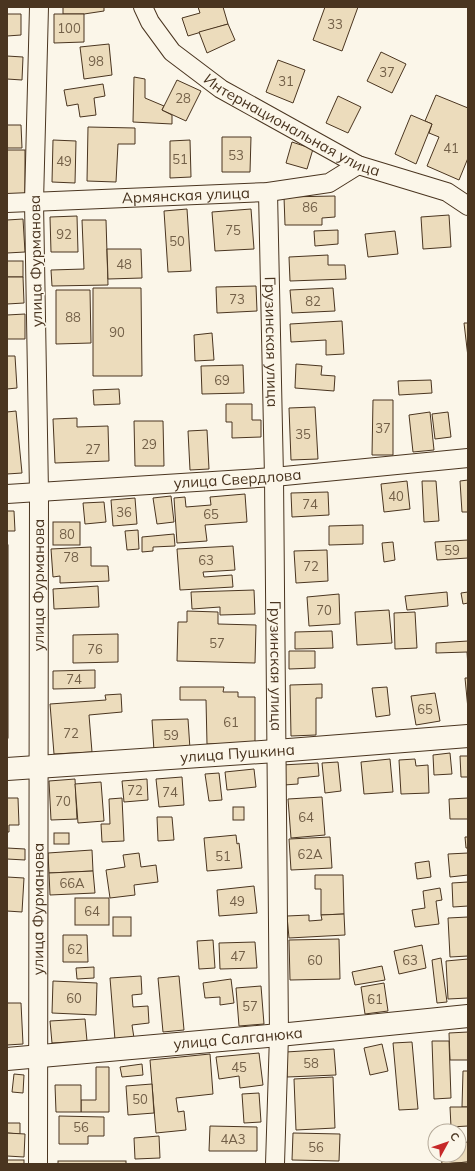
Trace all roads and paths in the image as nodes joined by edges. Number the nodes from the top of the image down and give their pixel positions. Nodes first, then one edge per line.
1 (39, 7) edge
2 (143, 7) edge
3 (358, 165) junction
4 (268, 192) junction
5 (34, 202) junction
6 (7, 203) edge
7 (468, 206) edge
8 (468, 458) edge
9 (274, 477) junction
10 (39, 492) junction
11 (7, 494) edge
12 (468, 736) edge
13 (276, 751) junction
14 (39, 766) junction
15 (7, 769) edge
16 (468, 1016) edge
17 (279, 1035) junction
18 (39, 1057) junction
19 (7, 1059) edge
20 (38, 1164) edge
21 (275, 1164) edge

1 - 5 street, улица Фурманова
2 - 3 street, Интернациональная улица
3 - 4 street, Армянская улица
3 - 7 street, Интернациональная улица
4 - 5 street, Армянская улица
4 - 9 street, Грузинская улица
5 - 6 street, Армянская улица
5 - 10 street, улица Фурманова
8 - 9 street, улица Свердлова
9 - 10 street, улица Свердлова
9 - 13 street, Грузинская улица
10 - 11 street, улица Свердлова
10 - 14 street, улица Фурманова
12 - 13 street, улица Пушкина
13 - 14 street, улица Пушкина
13 - 17 street, Грузинская улица
14 - 15 street, улица Пушкина
14 - 18 street, улица Фурманова
16 - 17 street, улица Салганюка
17 - 18 street, улица Салганюка
17 - 21 street, Грузинская улица
18 - 19 street, улица Салганюка
18 - 20 street, улица Фурманова

